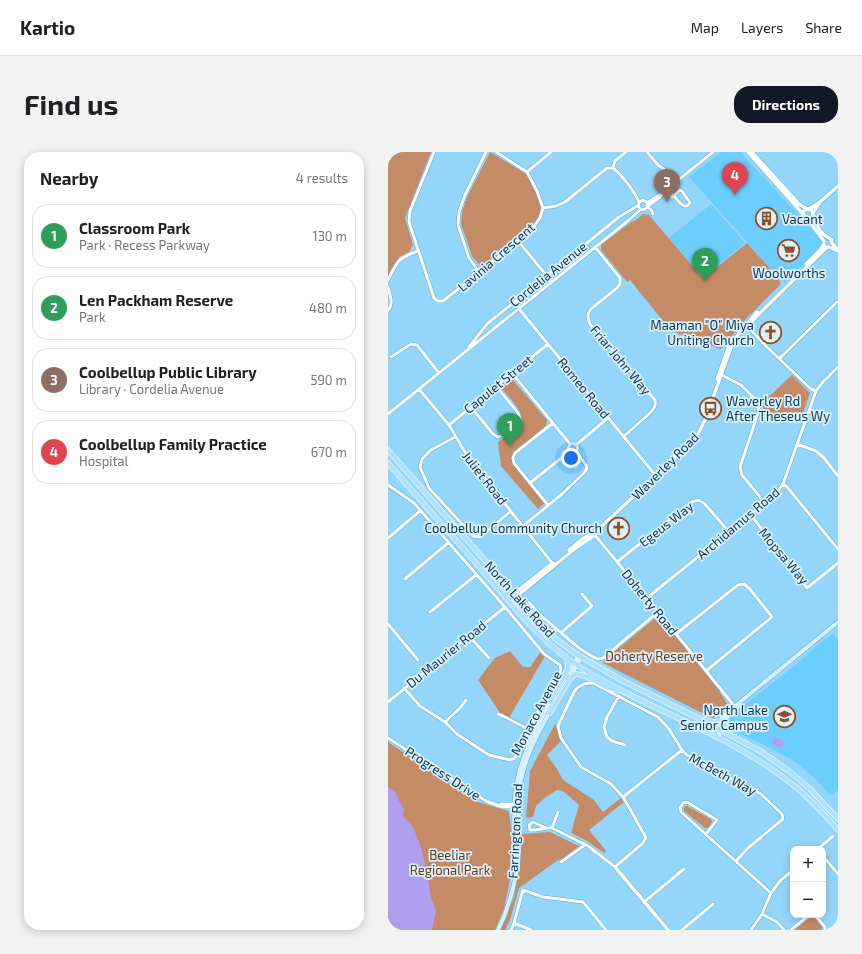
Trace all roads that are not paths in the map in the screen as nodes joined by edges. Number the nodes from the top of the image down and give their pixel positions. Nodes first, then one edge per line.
1 (434, 152) edge
2 (486, 152) edge
3 (496, 152) edge
4 (551, 152) edge
5 (626, 152) edge
6 (647, 152) edge
7 (713, 152) edge
8 (748, 152) edge
9 (752, 152) edge
10 (613, 168) junction
11 (665, 170) dead end
12 (527, 172) junction
13 (838, 186) edge
14 (666, 190) junction
15 (785, 190) junction
16 (633, 191) junction
17 (673, 196) junction
18 (820, 202) junction
19 (639, 204) junction
20 (647, 205) junction
21 (543, 208) junction
22 (641, 209) junction
23 (808, 209) junction
24 (653, 214) dead end
25 (813, 214) junction
26 (805, 216) junction
27 (518, 241) junction
28 (826, 243) junction
29 (832, 243) junction
30 (595, 247) junction
31 (418, 251) junction
32 (838, 251) edge
33 (480, 272) junction
34 (546, 276) junction
35 (388, 280) edge
36 (552, 282) junction
37 (388, 288) edge
38 (518, 298) junction
39 (837, 302) edge
40 (519, 308) junction
41 (388, 310) edge
42 (747, 326) junction
43 (548, 344) junction
44 (466, 352) junction
45 (391, 357) dead end
46 (780, 358) junction
47 (838, 367) edge
48 (439, 373) junction
49 (512, 373) junction
50 (720, 375) junction
51 (496, 386) junction
52 (419, 389) junction
53 (816, 391) junction
54 (471, 406) junction
55 (388, 414) edge
56 (608, 418) junction
57 (553, 423) junction
58 (449, 425) junction
59 (455, 436) junction
60 (623, 437) junction
61 (570, 444) junction
62 (797, 444) junction
63 (576, 445) junction
64 (388, 450) edge
65 (570, 451) junction
66 (576, 451) junction
67 (388, 464) edge
68 (655, 476) junction
69 (838, 476) edge
70 (530, 483) junction
71 (783, 484) junction
72 (388, 485) edge
73 (765, 503) junction
74 (548, 505) junction
75 (420, 511) junction
76 (511, 511) junction
77 (750, 515) junction
78 (523, 526) junction
79 (729, 532) junction
80 (594, 534) junction
81 (388, 538) edge
82 (448, 543) junction
83 (838, 549) edge
84 (617, 562) junction
85 (838, 563) edge
86 (553, 564) junction
87 (476, 575) junction
88 (405, 579) dead end
89 (582, 594) dead end
90 (515, 595) junction
91 (647, 598) junction
92 (509, 600) junction
93 (529, 602) dead end
94 (504, 607) junction
95 (430, 612) dead end
96 (658, 612) junction
97 (838, 622) edge
98 (388, 624) edge
99 (838, 626) edge
100 (562, 632) junction
101 (676, 634) junction
102 (469, 636) junction
103 (566, 657) junction
104 (580, 657) junction
105 (489, 658) dead end
106 (418, 660) dead end
107 (575, 664) junction
108 (706, 671) junction
109 (404, 688) junction
110 (621, 690) junction
111 (619, 696) junction
112 (466, 700) dead end
113 (388, 702) edge
114 (551, 702) junction
115 (735, 707) junction
116 (550, 712) junction
117 (498, 714) dead end
118 (700, 719) junction
119 (722, 720) junction
120 (445, 722) junction
121 (717, 728) junction
122 (528, 729) junction
123 (708, 733) junction
124 (728, 734) junction
125 (388, 738) edge
126 (721, 739) junction
127 (625, 745) dead end
128 (682, 750) junction
129 (623, 797) junction
130 (517, 806) junction
131 (558, 812) dead end
132 (838, 819) edge
133 (546, 828) junction
134 (552, 828) junction
135 (838, 830) edge
136 (706, 834) junction
137 (833, 836) dead end
138 (585, 845) junction
139 (821, 846) edge
140 (826, 860) edge
141 (736, 861) junction
142 (561, 862) dead end
143 (615, 867) junction
144 (684, 869) dead end
145 (790, 873) edge
146 (838, 874) edge
147 (771, 893) junction
148 (644, 902) junction
149 (713, 904) dead end
150 (762, 914) junction
151 (805, 918) edge
152 (818, 918) edge
153 (514, 923) junction
154 (498, 930) edge
155 (511, 930) edge
156 (531, 930) edge
157 (606, 930) edge
158 (668, 930) edge
159 (682, 930) edge
160 (751, 930) edge
161 (784, 930) edge
162 (791, 930) edge
163 (825, 930) edge

1 - 31 street
2 - 33 street
3 - 12 street, Lavinia Crescent
4 - 12 street
5 - 10 street
6 - 11 street
7 - 14 street
8 - 15 street
9 - 15 street
10 - 16 street
10 - 21 street
12 - 21 street, Lavinia Crescent
13 - 18 street
14 - 17 street
14 - 20 street
15 - 23 street
15 - 26 street
16 - 19 street
16 - 20 street
17 - 17 street
18 - 23 street
18 - 25 street
19 - 20 street, Cordelia Avenue
19 - 22 street
19 - 34 street, Cordelia Avenue
20 - 22 street
20 - 24 street
21 - 27 street, Lavinia Crescent
22 - 30 street, Cordelia Avenue
23 - 25 street
23 - 26 street
25 - 26 street
25 - 28 street
26 - 28 street
27 - 33 street, Lavinia Crescent
27 - 34 street
28 - 29 street, Waverley Road
28 - 29 street
28 - 32 street
28 - 42 street, Waverley Road
29 - 32 street
30 - 36 street, Cordelia Avenue
30 - 60 street, Friar John Way
31 - 33 street, Lavinia Crescent
31 - 35 street
34 - 36 street
34 - 38 street, Cordelia Avenue
36 - 40 street, Cordelia Avenue
37 - 41 street
38 - 40 street
38 - 44 street, Cordelia Avenue
39 - 46 street
40 - 43 street, Romeo Road
40 - 44 street, Cordelia Avenue
42 - 46 street
42 - 50 street, Waverley Road
43 - 49 street, Capulet Street
43 - 56 street, Romeo Road
44 - 48 street, Cordelia Avenue
45 - 48 street
46 - 53 street
47 - 53 street, Archidamus Road
48 - 52 street, Cordelia Avenue
49 - 51 street, Capulet Street
49 - 57 street
50 - 68 street, Waverley Road
50 - 73 street
51 - 54 street, Capulet Street
51 - 54 street
52 - 55 street, Cordelia Avenue
52 - 58 street, Juliet Road
53 - 62 street, Archidamus Road
54 - 58 street, Capulet Street
56 - 60 street, Romeo Road
56 - 63 street
57 - 61 street
57 - 70 street
58 - 59 street, Juliet Road
59 - 76 street, Juliet Road
59 - 76 street
60 - 68 street, Romeo Road
61 - 63 street
61 - 65 street
62 - 69 street
62 - 71 street, Archidamus Road
63 - 66 street
64 - 90 main road, North Lake Road
65 - 66 street
65 - 70 street
66 - 74 street
67 - 92 main road, North Lake Road
68 - 80 street, Waverley Road
70 - 74 street
71 - 73 street, Archidamus Road
71 - 83 street
72 - 75 street, Monaco Avenue
73 - 77 street, Archidamus Road
74 - 78 street
75 - 81 street
75 - 82 street, Monaco Avenue
76 - 78 street, Juliet Road
77 - 79 street, Archidamus Road
77 - 85 street, Mopsa Way
78 - 86 street, Juliet Road
79 - 84 street, Egeus Way
79 - 91 street, Archidamus Road
80 - 84 street, Doherty Road
80 - 86 street, Waverley Road
82 - 87 street, Monaco Avenue
82 - 88 street
84 - 91 street, Doherty Road
86 - 90 street, Waverley Road
87 - 94 street, Monaco Avenue
87 - 95 street
89 - 100 street
90 - 92 street, Waverley Road
90 - 104 main road, North Lake Road
91 - 96 street, Doherty Road
92 - 103 main road, North Lake Road
93 - 100 street
94 - 102 street, Du Maurier Road
94 - 122 street, Monaco Avenue
96 - 100 street
96 - 101 street, Doherty Road
97 - 115 main road
98 - 106 street
99 - 115 main road
101 - 108 street, Doherty Road
101 - 108 street
102 - 105 street
102 - 109 street, Du Maurier Road
103 - 107 main road, North Lake Road
103 - 114 main road
104 - 107 main road, Farrington Road
104 - 118 main road, North Lake Road
107 - 110 main road, North Lake Road
107 - 114 main road, Farrington Road
107 - 116 main road, Farrington Road
108 - 115 street, Doherty Road
109 - 113 street, Du Maurier Road
109 - 120 street, Monaco Avenue
110 - 116 main road
110 - 123 main road, North Lake Road
111 - 127 street
111 - 128 street
111 - 129 street
112 - 120 street
114 - 130 main road, Farrington Road
115 - 119 main road
116 - 130 main road, Farrington Road
117 - 122 street
118 - 119 main road
118 - 121 main road, North Lake Road
119 - 121 main road
119 - 124 main road
120 - 122 street, Monaco Avenue
121 - 123 main road
121 - 124 main road, North Lake Road
121 - 126 main road
123 - 126 main road, North Lake Road
124 - 132 main road, North Lake Road
125 - 130 street, Progress Drive
126 - 135 main road, North Lake Road
128 - 129 street, McBeth Way
128 - 141 street, McBeth Way
129 - 143 street
130 - 154 main road, Farrington Road
131 - 134 street
133 - 133 street
133 - 134 street
134 - 138 street
136 - 136 street
136 - 141 street
137 - 139 street
138 - 142 street
138 - 143 street
140 - 146 street
141 - 147 street
143 - 148 street
144 - 148 street
145 - 147 street
147 - 150 street
148 - 158 street
149 - 159 street
150 - 160 street
150 - 161 street
151 - 162 street
152 - 163 street
153 - 155 street, Farrington Road
153 - 156 street
153 - 157 street, Farrington Road

